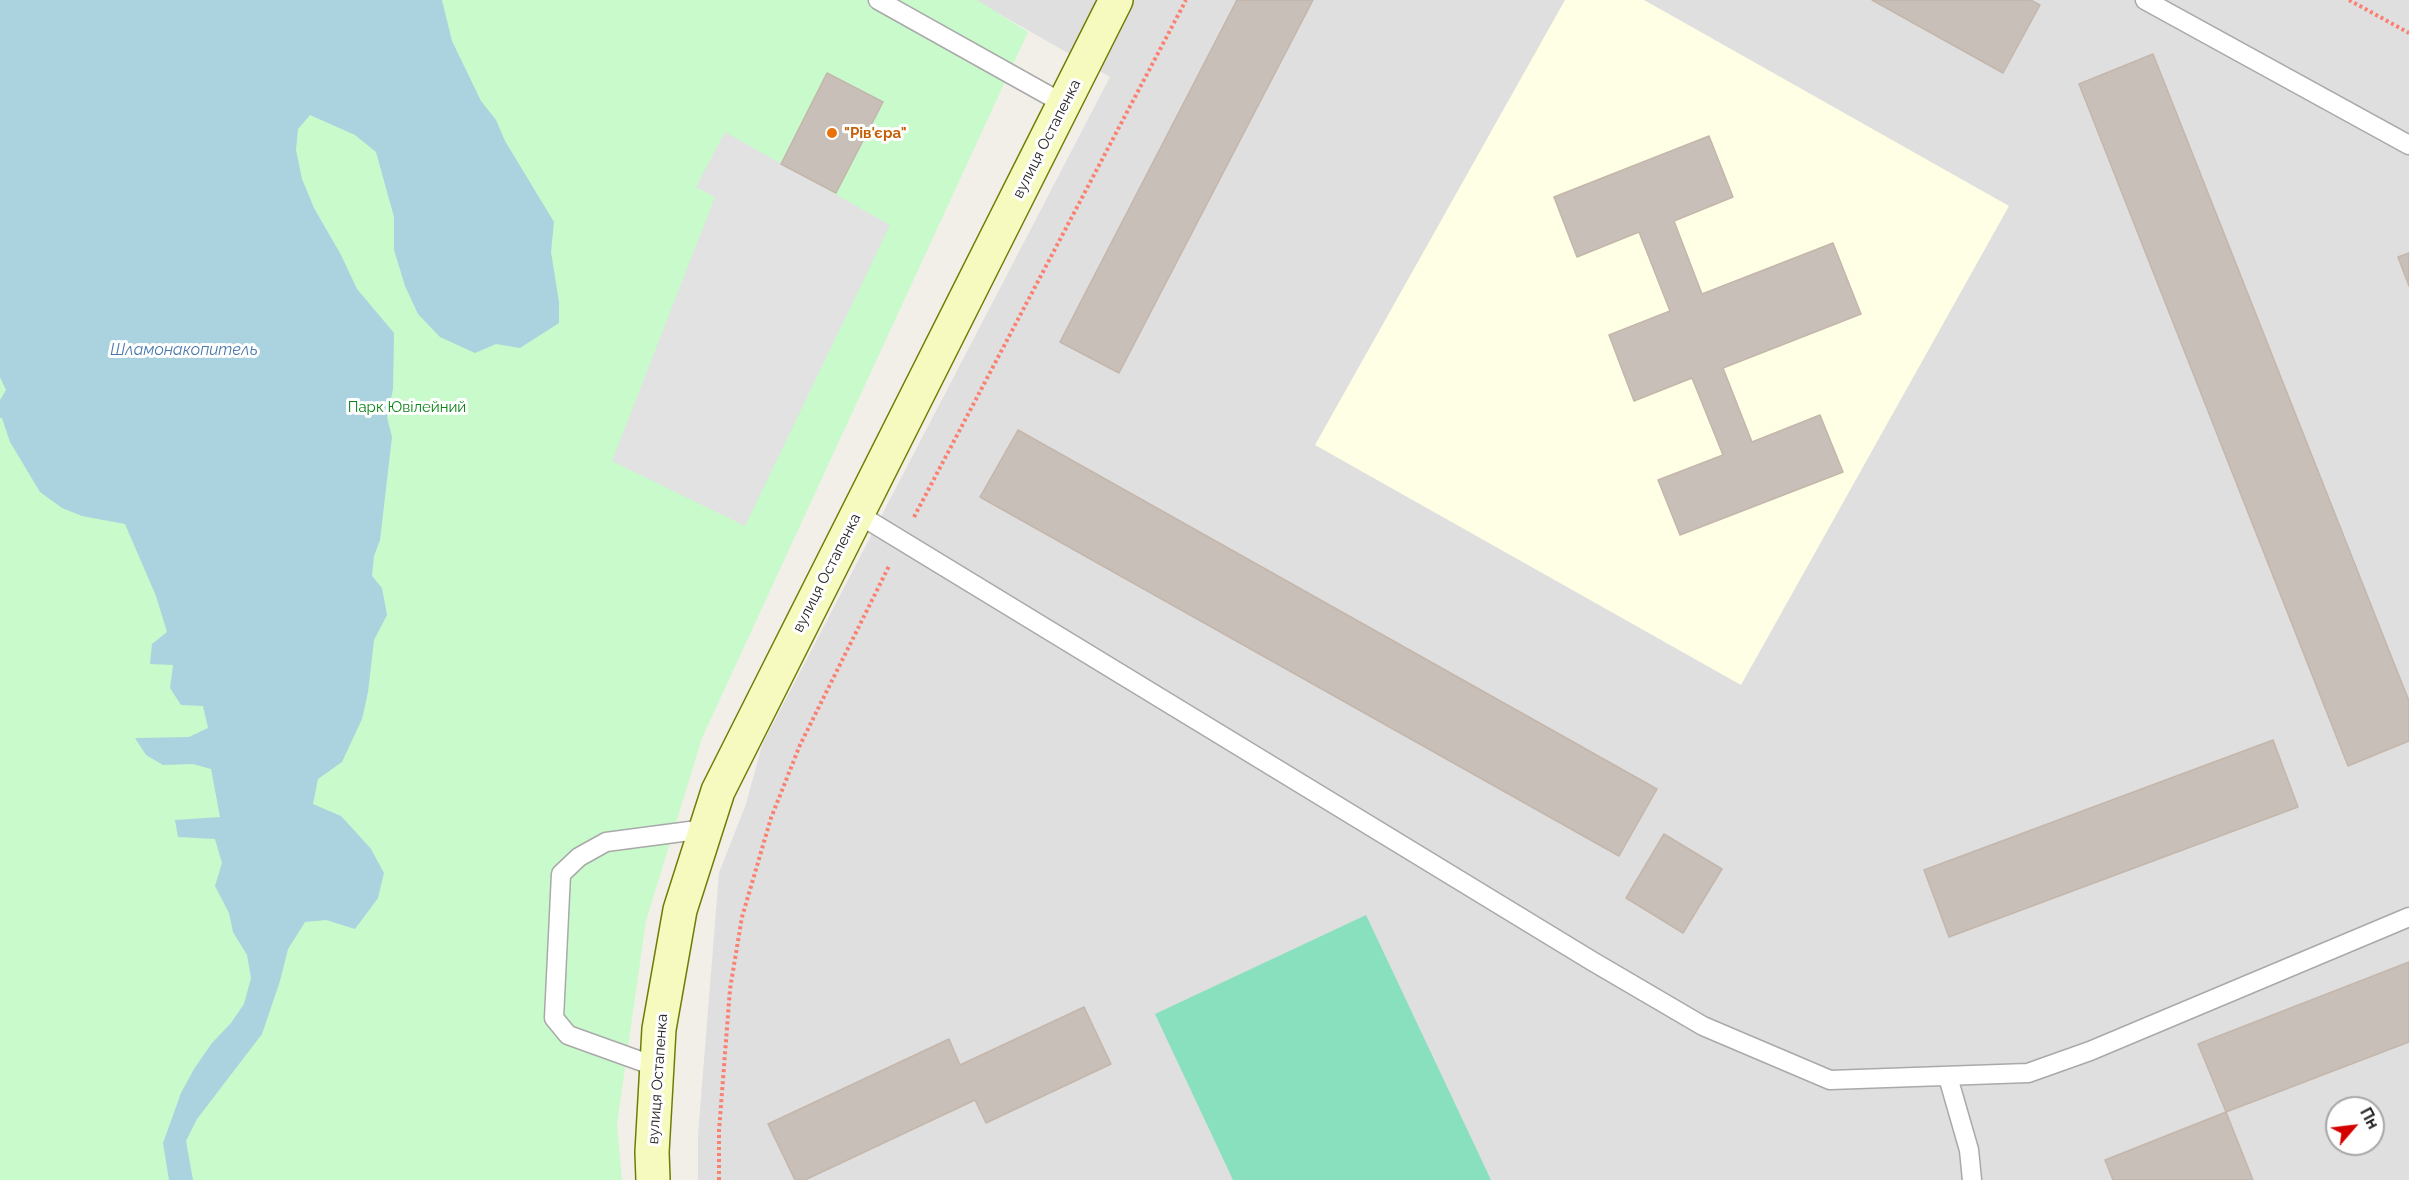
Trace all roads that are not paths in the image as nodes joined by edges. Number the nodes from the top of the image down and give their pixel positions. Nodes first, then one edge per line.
1 (878, 0) edge
2 (1116, 0) edge
3 (2145, 0) edge
4 (1064, 104) junction
5 (2409, 146) edge
6 (858, 514) junction
7 (705, 830) junction
8 (2409, 917) edge
9 (657, 1067) junction
10 (1948, 1077) junction
11 (654, 1180) edge
12 (1972, 1180) edge

1 - 4 lane
2 - 4 street, вулиця Остапенка
3 - 5 lane
4 - 6 street, вулиця Остапенка
6 - 7 street, вулиця Остапенка
6 - 10 lane
7 - 9 street, вулиця Остапенка
7 - 9 lane
8 - 10 lane
9 - 11 street, вулиця Остапенка
10 - 12 lane

